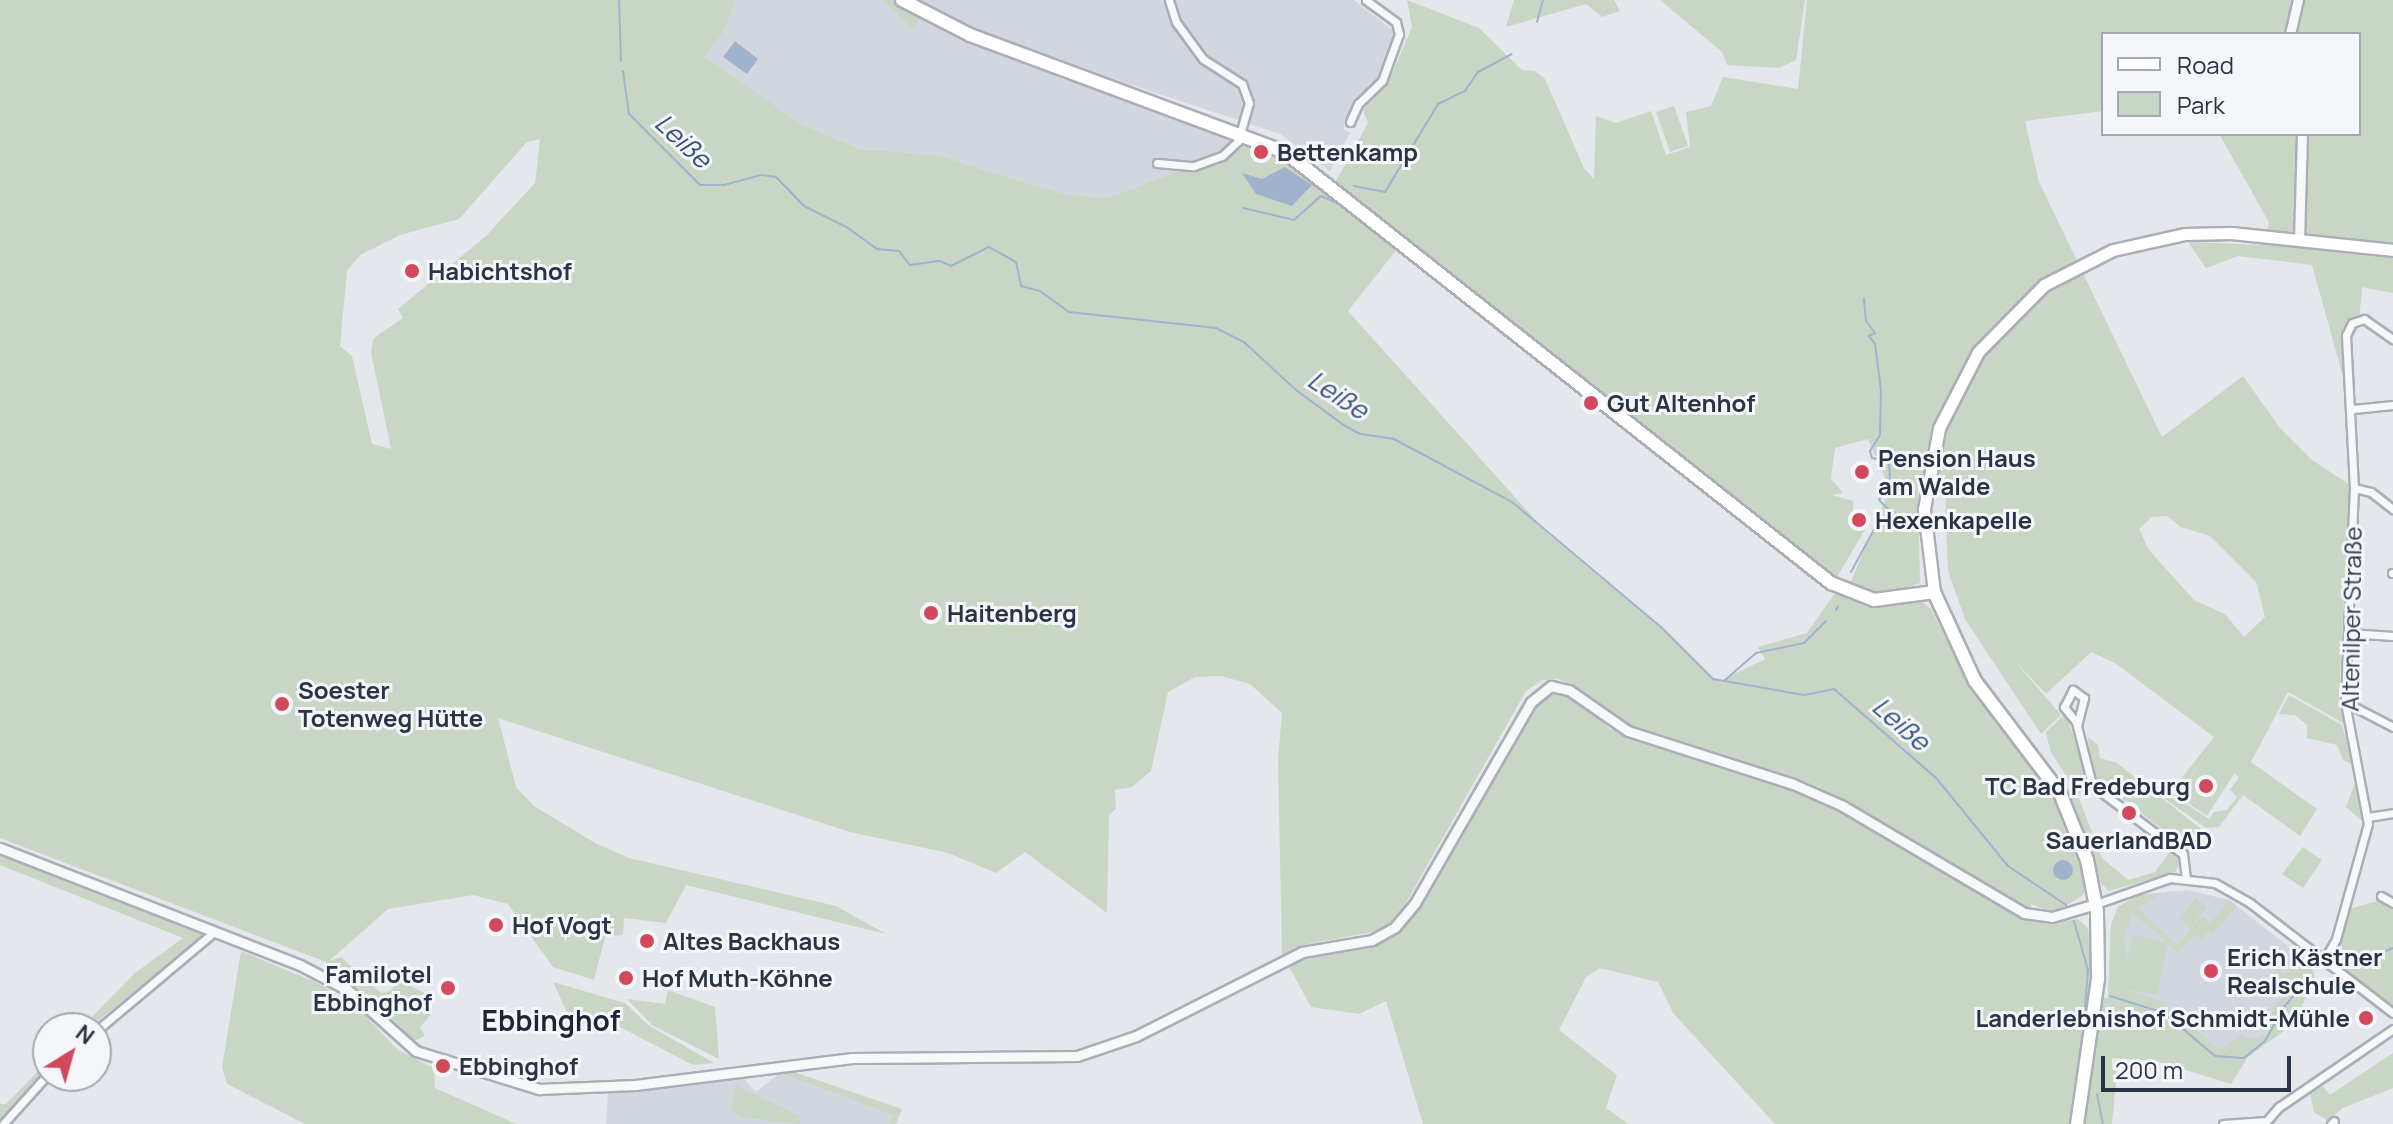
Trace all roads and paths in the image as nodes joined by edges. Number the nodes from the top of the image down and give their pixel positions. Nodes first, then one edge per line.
1 (902, 0) edge
2 (1169, 0) edge
3 (1366, 0) edge
4 (2298, 0) edge
5 (2290, 32) edge
6 (1350, 122) dead end
7 (1242, 133) junction
8 (2302, 136) edge
9 (1157, 163) dead end
10 (2299, 241) junction
11 (2393, 250) edge
12 (2393, 339) edge
13 (2393, 405) edge
14 (2353, 409) junction
15 (2354, 488) junction
16 (2393, 509) edge
17 (1934, 592) junction
18 (2349, 633) junction
19 (2393, 636) edge
20 (2345, 702) junction
21 (2077, 726) junction
22 (2393, 727) edge
23 (2393, 813) edge
24 (2368, 817) junction
25 (0, 848) edge
26 (2186, 878) junction
27 (2381, 896) dead end
28 (2393, 903) edge
29 (2096, 904) junction
30 (214, 932) junction
31 (2324, 960) junction
32 (2393, 1013) edge
33 (112, 1018) edge
34 (2393, 1029) edge
35 (32, 1092) edge
36 (2265, 1122) edge
37 (3, 1124) edge
38 (2077, 1124) edge
39 (2223, 1124) edge

1 - 7 main road
2 - 7 street
3 - 6 street
4 - 5 street
7 - 9 street
7 - 17 main road
8 - 10 street
10 - 11 main road
10 - 17 main road
12 - 14 street, Altenilper Straße
13 - 14 street
14 - 15 street, Altenilper Straße
15 - 16 street
15 - 18 street, Altenilper Straße
17 - 29 main road
18 - 19 street
18 - 20 street, Altenilper Straße
20 - 22 street
20 - 24 street, Altenilper Straße
21 - 21 street
21 - 26 street
23 - 24 street
24 - 31 street, Altenilper Straße
25 - 30 street
26 - 29 street
26 - 31 street
27 - 28 street
29 - 30 street
29 - 38 main road
30 - 33 street
31 - 32 street
34 - 36 street
35 - 37 street
36 - 39 street

